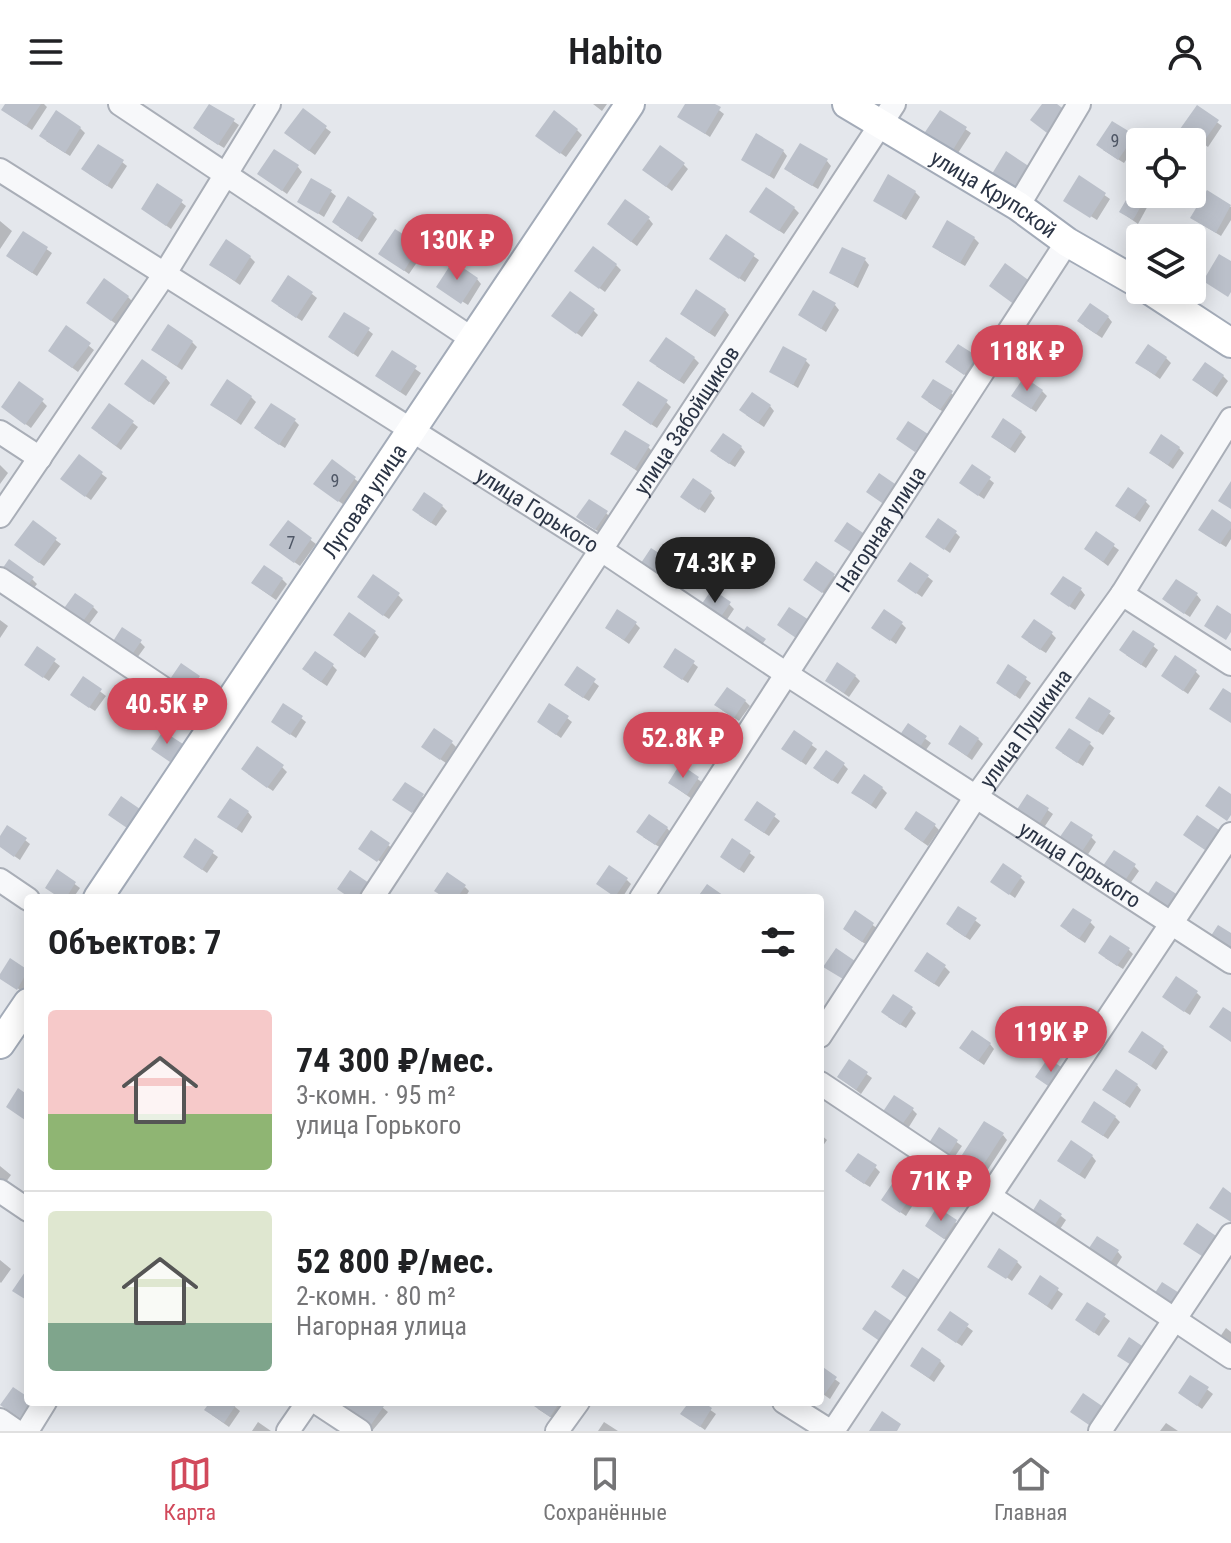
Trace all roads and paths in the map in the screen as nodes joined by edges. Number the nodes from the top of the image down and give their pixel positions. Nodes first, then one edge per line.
1 (120, 104) edge
2 (269, 104) edge
3 (630, 104) edge
4 (847, 104) edge
5 (1079, 104) edge
6 (887, 115) edge
7 (0, 170) edge
8 (225, 174) junction
9 (1018, 206) junction
10 (1067, 242) junction
11 (164, 275) junction
12 (1126, 276) edge
13 (1171, 304) edge
14 (474, 340) junction
15 (1231, 343) edge
16 (1231, 419) edge
17 (412, 429) junction
18 (0, 432) edge
19 (40, 458) junction
20 (0, 516) edge
21 (600, 549) junction
22 (0, 579) edge
23 (1122, 594) junction
24 (1231, 664) edge
25 (788, 675) junction
26 (215, 723) junction
27 (977, 795) junction
28 (1231, 834) edge
29 (0, 880) edge
30 (101, 894) edge
31 (375, 894) edge
32 (644, 894) edge
33 (24, 896) edge
34 (1171, 923) junction
35 (1231, 962) edge
36 (24, 1009) edge
37 (824, 1030) edge
38 (0, 1044) edge
39 (824, 1086) edge
40 (0, 1191) edge
41 (988, 1197) junction
42 (24, 1207) edge
43 (1231, 1235) edge
44 (1176, 1319) junction
45 (1231, 1357) edge
46 (43, 1406) edge
47 (305, 1406) edge
48 (322, 1406) edge
49 (575, 1406) edge
50 (790, 1406) edge
51 (0, 1420) edge
52 (16, 1431) edge
53 (27, 1431) edge
54 (288, 1431) edge
55 (360, 1431) edge
56 (557, 1431) edge
57 (831, 1431) edge
58 (1100, 1431) edge

1 - 8 street
2 - 8 street
3 - 14 main road, Луговая улица
4 - 6 main road, улица Крупской
5 - 9 street
6 - 9 main road, улица Крупской
6 - 21 street, улица Забойщиков
7 - 11 street, улица Горького
8 - 11 street
8 - 14 street
9 - 10 main road, улица Крупской
10 - 12 main road, улица Крупской
10 - 25 street, Нагорная улица
11 - 17 street, улица Горького
11 - 19 street
13 - 15 main road
14 - 17 main road, Луговая улица
16 - 23 street, улица Пушкина
17 - 21 street, улица Горького
17 - 26 main road, Луговая улица
18 - 19 street
19 - 20 street
21 - 25 street, улица Горького
21 - 31 street, улица Забойщиков
22 - 26 street
23 - 24 street
23 - 27 street, улица Пушкина
25 - 27 street, улица Горького
25 - 32 street, Нагорная улица
26 - 30 main road, Луговая улица
27 - 34 street, улица Горького
27 - 37 street, улица Пушкина
28 - 34 street
29 - 33 street
34 - 35 street, улица Горького
34 - 41 street
36 - 38 main road
39 - 41 street
40 - 42 street
41 - 44 street
41 - 57 street
43 - 44 street
44 - 45 street
44 - 58 street
46 - 53 street
47 - 54 street
48 - 55 street
49 - 56 street
50 - 57 street
51 - 52 street

